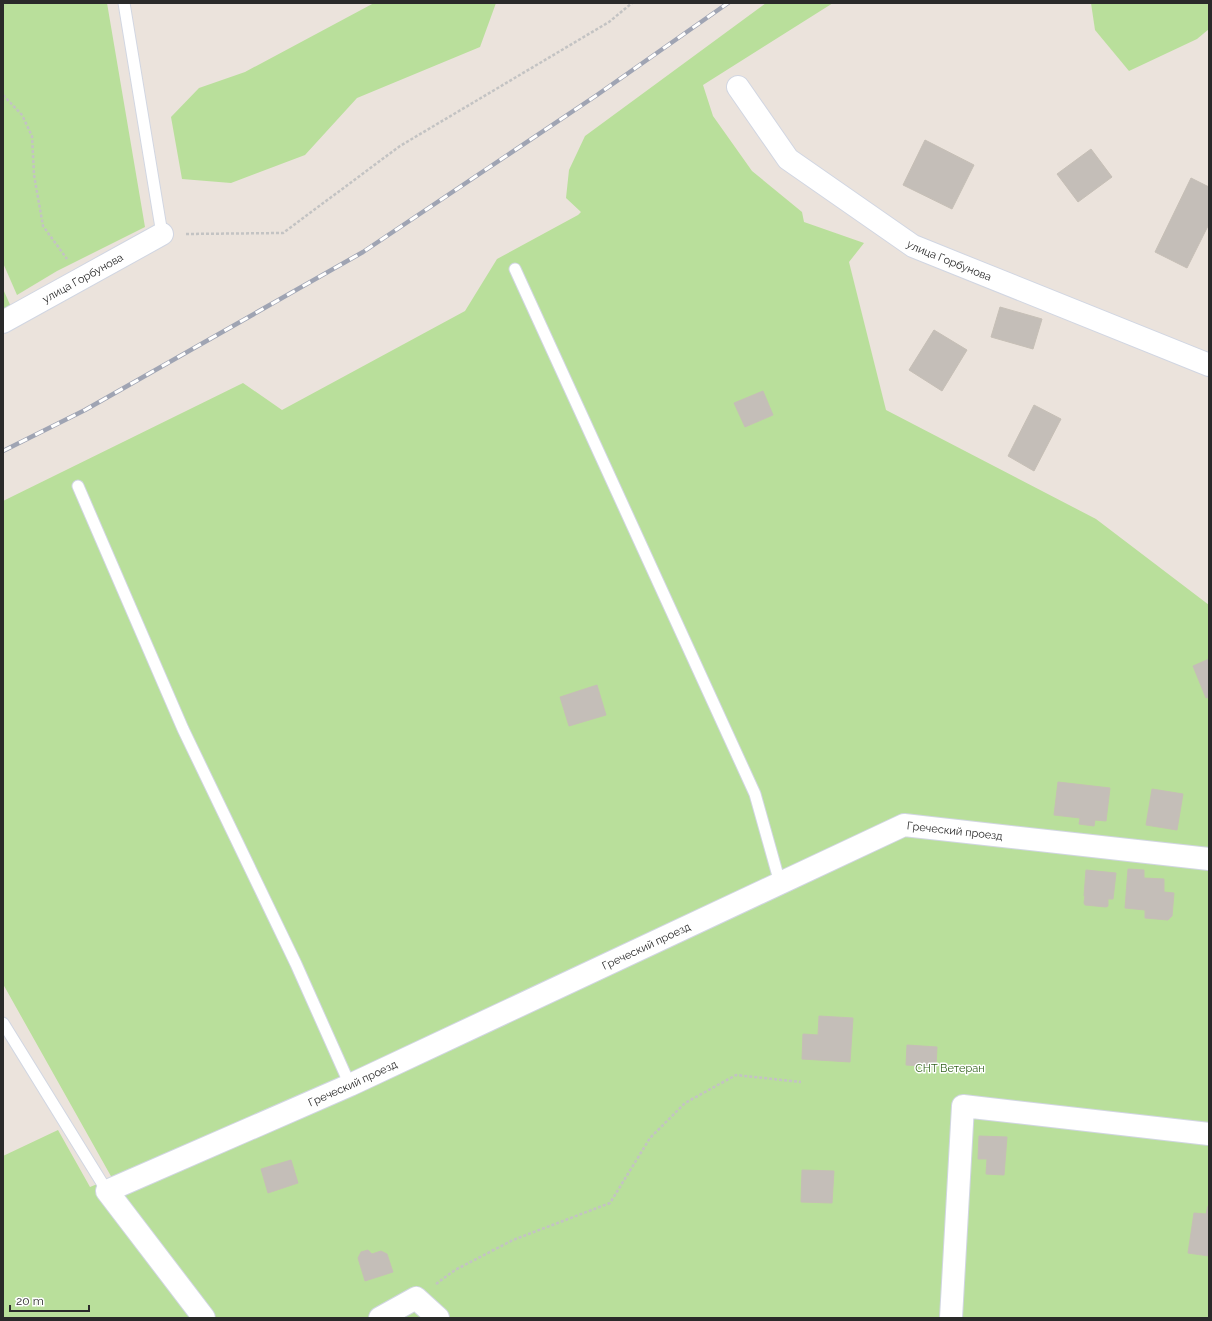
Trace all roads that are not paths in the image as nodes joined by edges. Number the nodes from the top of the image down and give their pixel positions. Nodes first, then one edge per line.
1 (124, 3) edge
2 (738, 86) dead end
3 (162, 234) joint
4 (515, 269) dead end
5 (3, 322) edge
6 (1209, 364) edge
7 (78, 486) dead end
8 (1209, 860) edge
9 (780, 883) junction
10 (3, 1023) edge
11 (350, 1085) junction
12 (1209, 1134) edge
13 (107, 1192) junction
14 (204, 1318) edge
15 (380, 1318) edge
16 (438, 1318) edge
17 (951, 1318) edge

1 - 3 lane
2 - 6 street, улица Горбунова
3 - 5 street, улица Горбунова
4 - 9 lane
7 - 11 lane
8 - 9 street, Греческий проезд
9 - 11 street, Греческий проезд
10 - 13 lane
11 - 13 street, Греческий проезд
12 - 17 street
13 - 14 street
15 - 16 street

